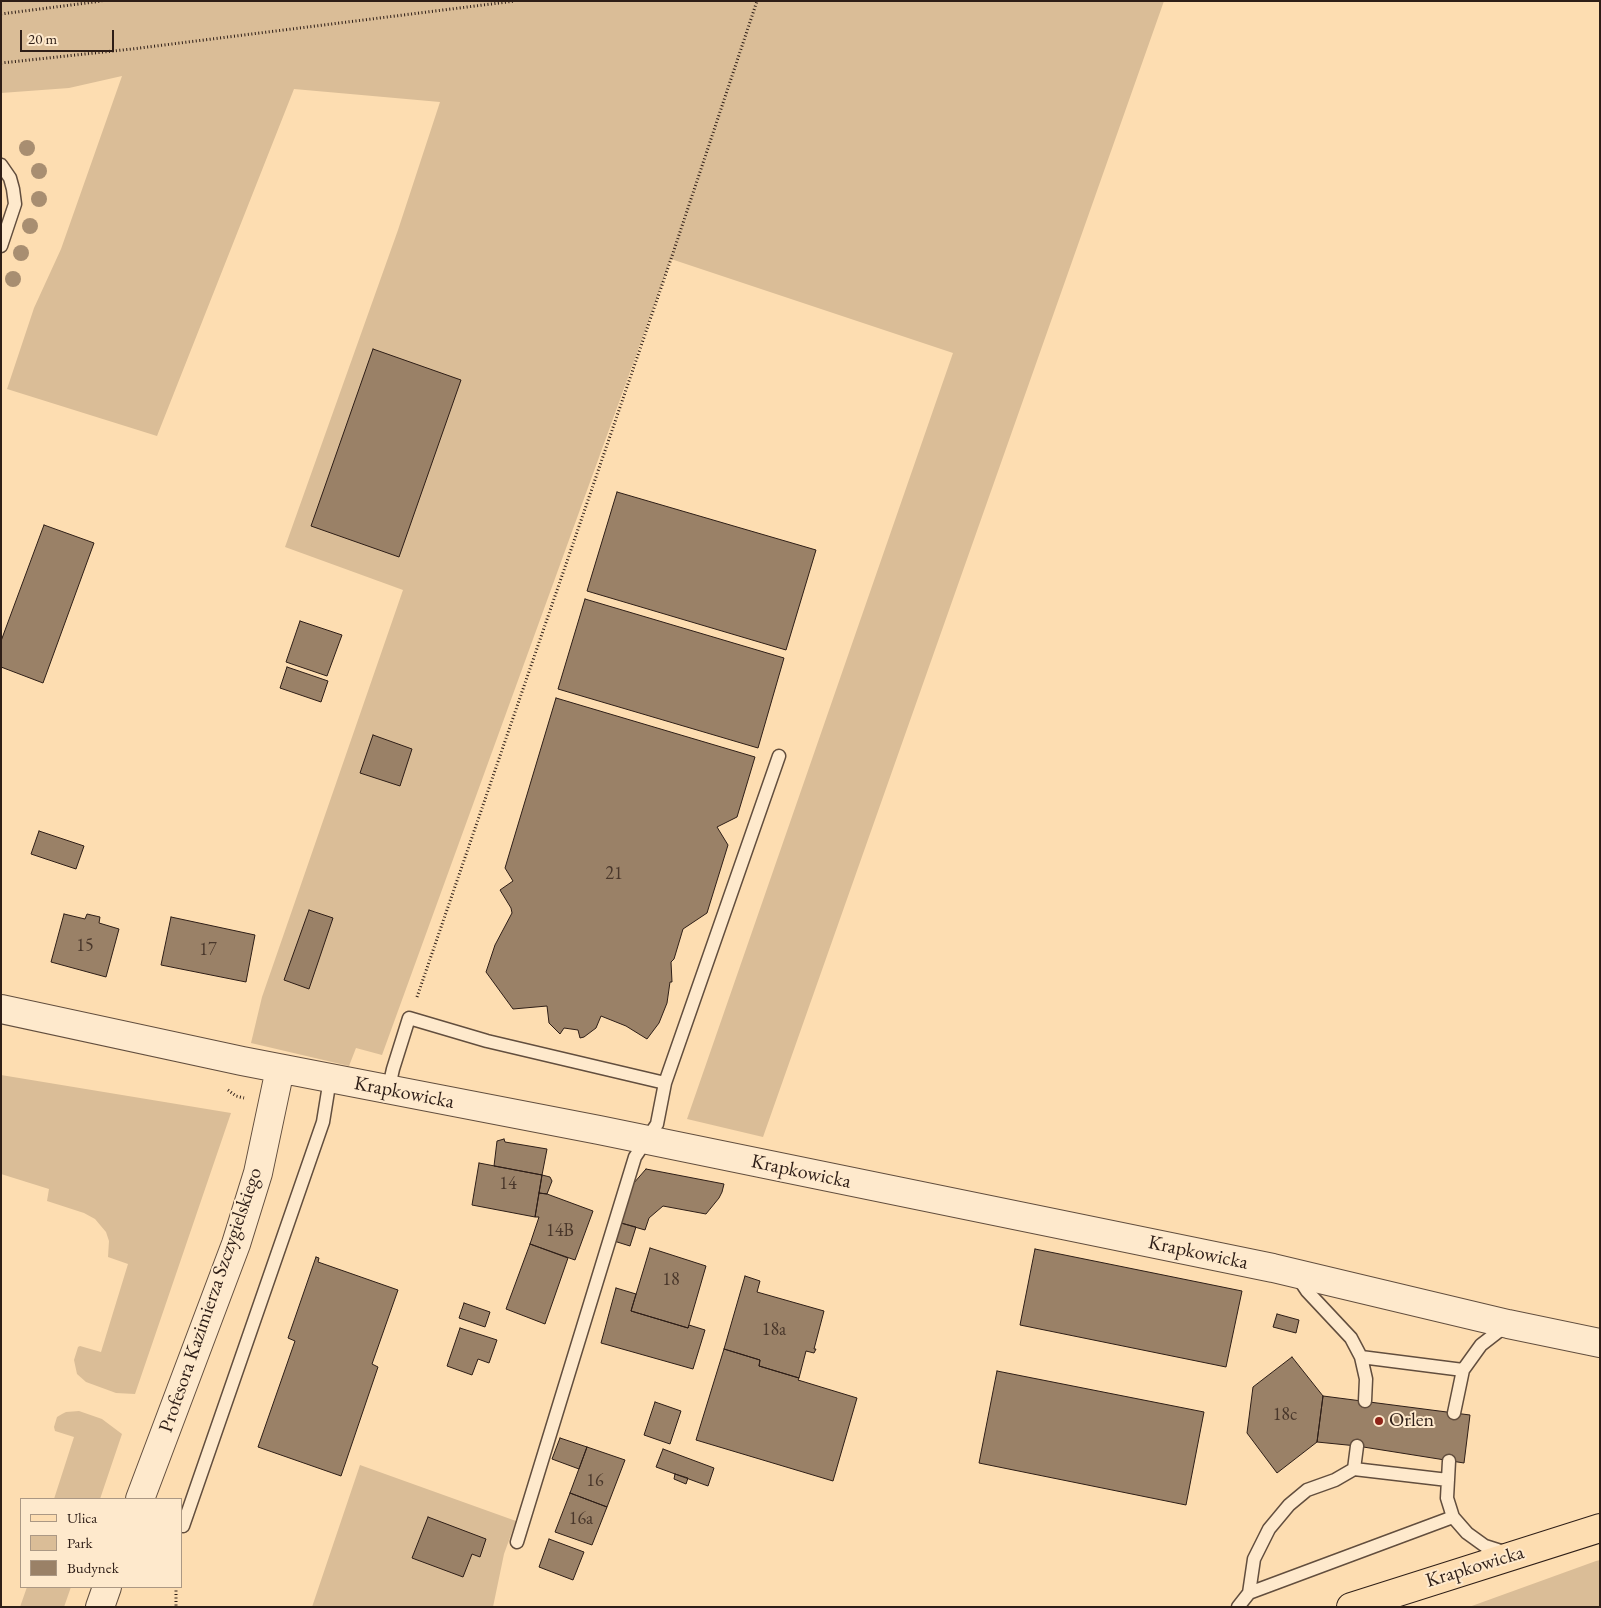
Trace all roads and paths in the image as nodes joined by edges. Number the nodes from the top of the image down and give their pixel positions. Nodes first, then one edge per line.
1 (102, 1) edge
2 (515, 1) edge
3 (756, 1) edge
4 (1, 14) edge
5 (1, 63) edge
6 (1, 165) edge
7 (1, 246) edge
8 (779, 756) dead end
9 (1, 1009) edge
10 (410, 1018) junction
11 (280, 1069) junction
12 (330, 1079) junction
13 (665, 1083) junction
14 (388, 1091) junction
15 (647, 1140) junction
16 (1296, 1273) junction
17 (1508, 1324) junction
18 (1600, 1343) edge
19 (1361, 1357) junction
20 (1463, 1370) junction
21 (1365, 1401) dead end
22 (1454, 1413) dead end
23 (1357, 1446) dead end
24 (1449, 1461) dead end
25 (1354, 1469) junction
26 (1448, 1480) junction
27 (140, 1498) edge
28 (1453, 1517) junction
29 (183, 1526) dead end
30 (1600, 1528) edge
31 (517, 1542) dead end
32 (1514, 1555) junction
33 (107, 1588) edge
34 (176, 1588) edge
35 (1249, 1592) junction
36 (100, 1607) edge
37 (176, 1607) edge
38 (1238, 1607) edge
39 (1351, 1607) edge

1 - 4 path
2 - 5 path
3 - 10 path
6 - 7 lane
8 - 13 lane
9 - 11 street, Krapkowicka
10 - 13 lane
10 - 14 lane
11 - 12 street, Krapkowicka
11 - 27 street, Profesora Kazimierza Szczygielskiego
12 - 14 street, Krapkowicka
12 - 29 lane
13 - 15 lane
14 - 15 street, Krapkowicka
15 - 16 street, Krapkowicka
15 - 31 lane
16 - 17 street, Krapkowicka
16 - 19 lane
17 - 18 street, Krapkowicka
17 - 20 lane
19 - 20 lane
19 - 21 lane
20 - 22 lane
23 - 25 lane
24 - 26 lane
25 - 26 lane
25 - 35 lane
26 - 28 lane
28 - 32 lane
28 - 35 lane
30 - 32 main road, Krapkowicka
32 - 39 main road, Krapkowicka
33 - 36 street
34 - 37 path
35 - 38 lane

